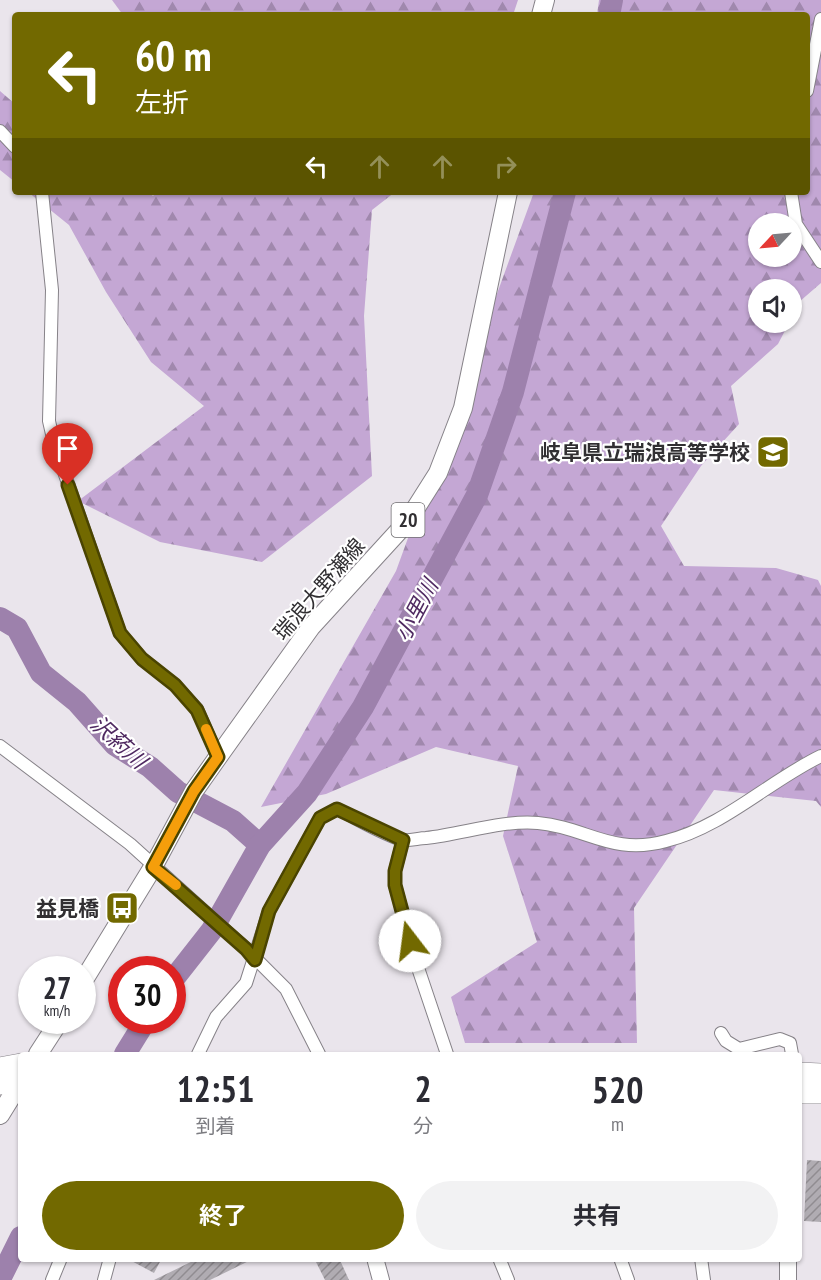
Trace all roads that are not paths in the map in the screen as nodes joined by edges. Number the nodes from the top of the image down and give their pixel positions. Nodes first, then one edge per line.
1 (821, 19) edge
2 (810, 76) edge
3 (0, 131) edge
4 (12, 144) edge
5 (42, 195) edge
6 (507, 195) edge
7 (791, 195) edge
8 (821, 262) edge
9 (0, 746) edge
10 (821, 756) edge
11 (218, 757) junction
12 (403, 840) junction
13 (153, 867) junction
14 (96, 960) edge
15 (255, 960) junction
16 (721, 1033) dead end
17 (51, 1034) edge
18 (39, 1052) edge
19 (199, 1052) edge
20 (318, 1052) edge
21 (446, 1052) edge
22 (792, 1052) edge
23 (18, 1065) edge
24 (0, 1068) edge
25 (802, 1073) edge
26 (821, 1074) edge
27 (18, 1081) edge
28 (0, 1084) edge
29 (18, 1085) edge
30 (802, 1093) edge
31 (821, 1093) edge
32 (0, 1115) edge
33 (59, 1262) edge
34 (109, 1262) edge
35 (376, 1262) edge
36 (501, 1262) edge
37 (621, 1262) edge
38 (702, 1262) edge
39 (788, 1262) edge
40 (52, 1280) edge
41 (104, 1280) edge
42 (381, 1280) edge
43 (508, 1280) edge
44 (628, 1280) edge
45 (704, 1280) edge
46 (788, 1280) edge

1 - 2 street
3 - 4 street
5 - 11 street
6 - 11 main road, 瑞浪大野瀬線 / 20
7 - 8 street
9 - 13 street
10 - 12 street
11 - 13 main road, 瑞浪大野瀬線 / 20
12 - 15 street
12 - 21 street
13 - 14 main road, 瑞浪大野瀬線 / 20
13 - 15 street
15 - 19 street
15 - 20 street
16 - 22 street
17 - 18 main road
23 - 24 highway
25 - 26 highway
27 - 28 highway
29 - 32 main road
30 - 31 highway
33 - 40 street
34 - 41 street
35 - 42 street
36 - 43 street
37 - 44 street
38 - 45 street
39 - 46 street

